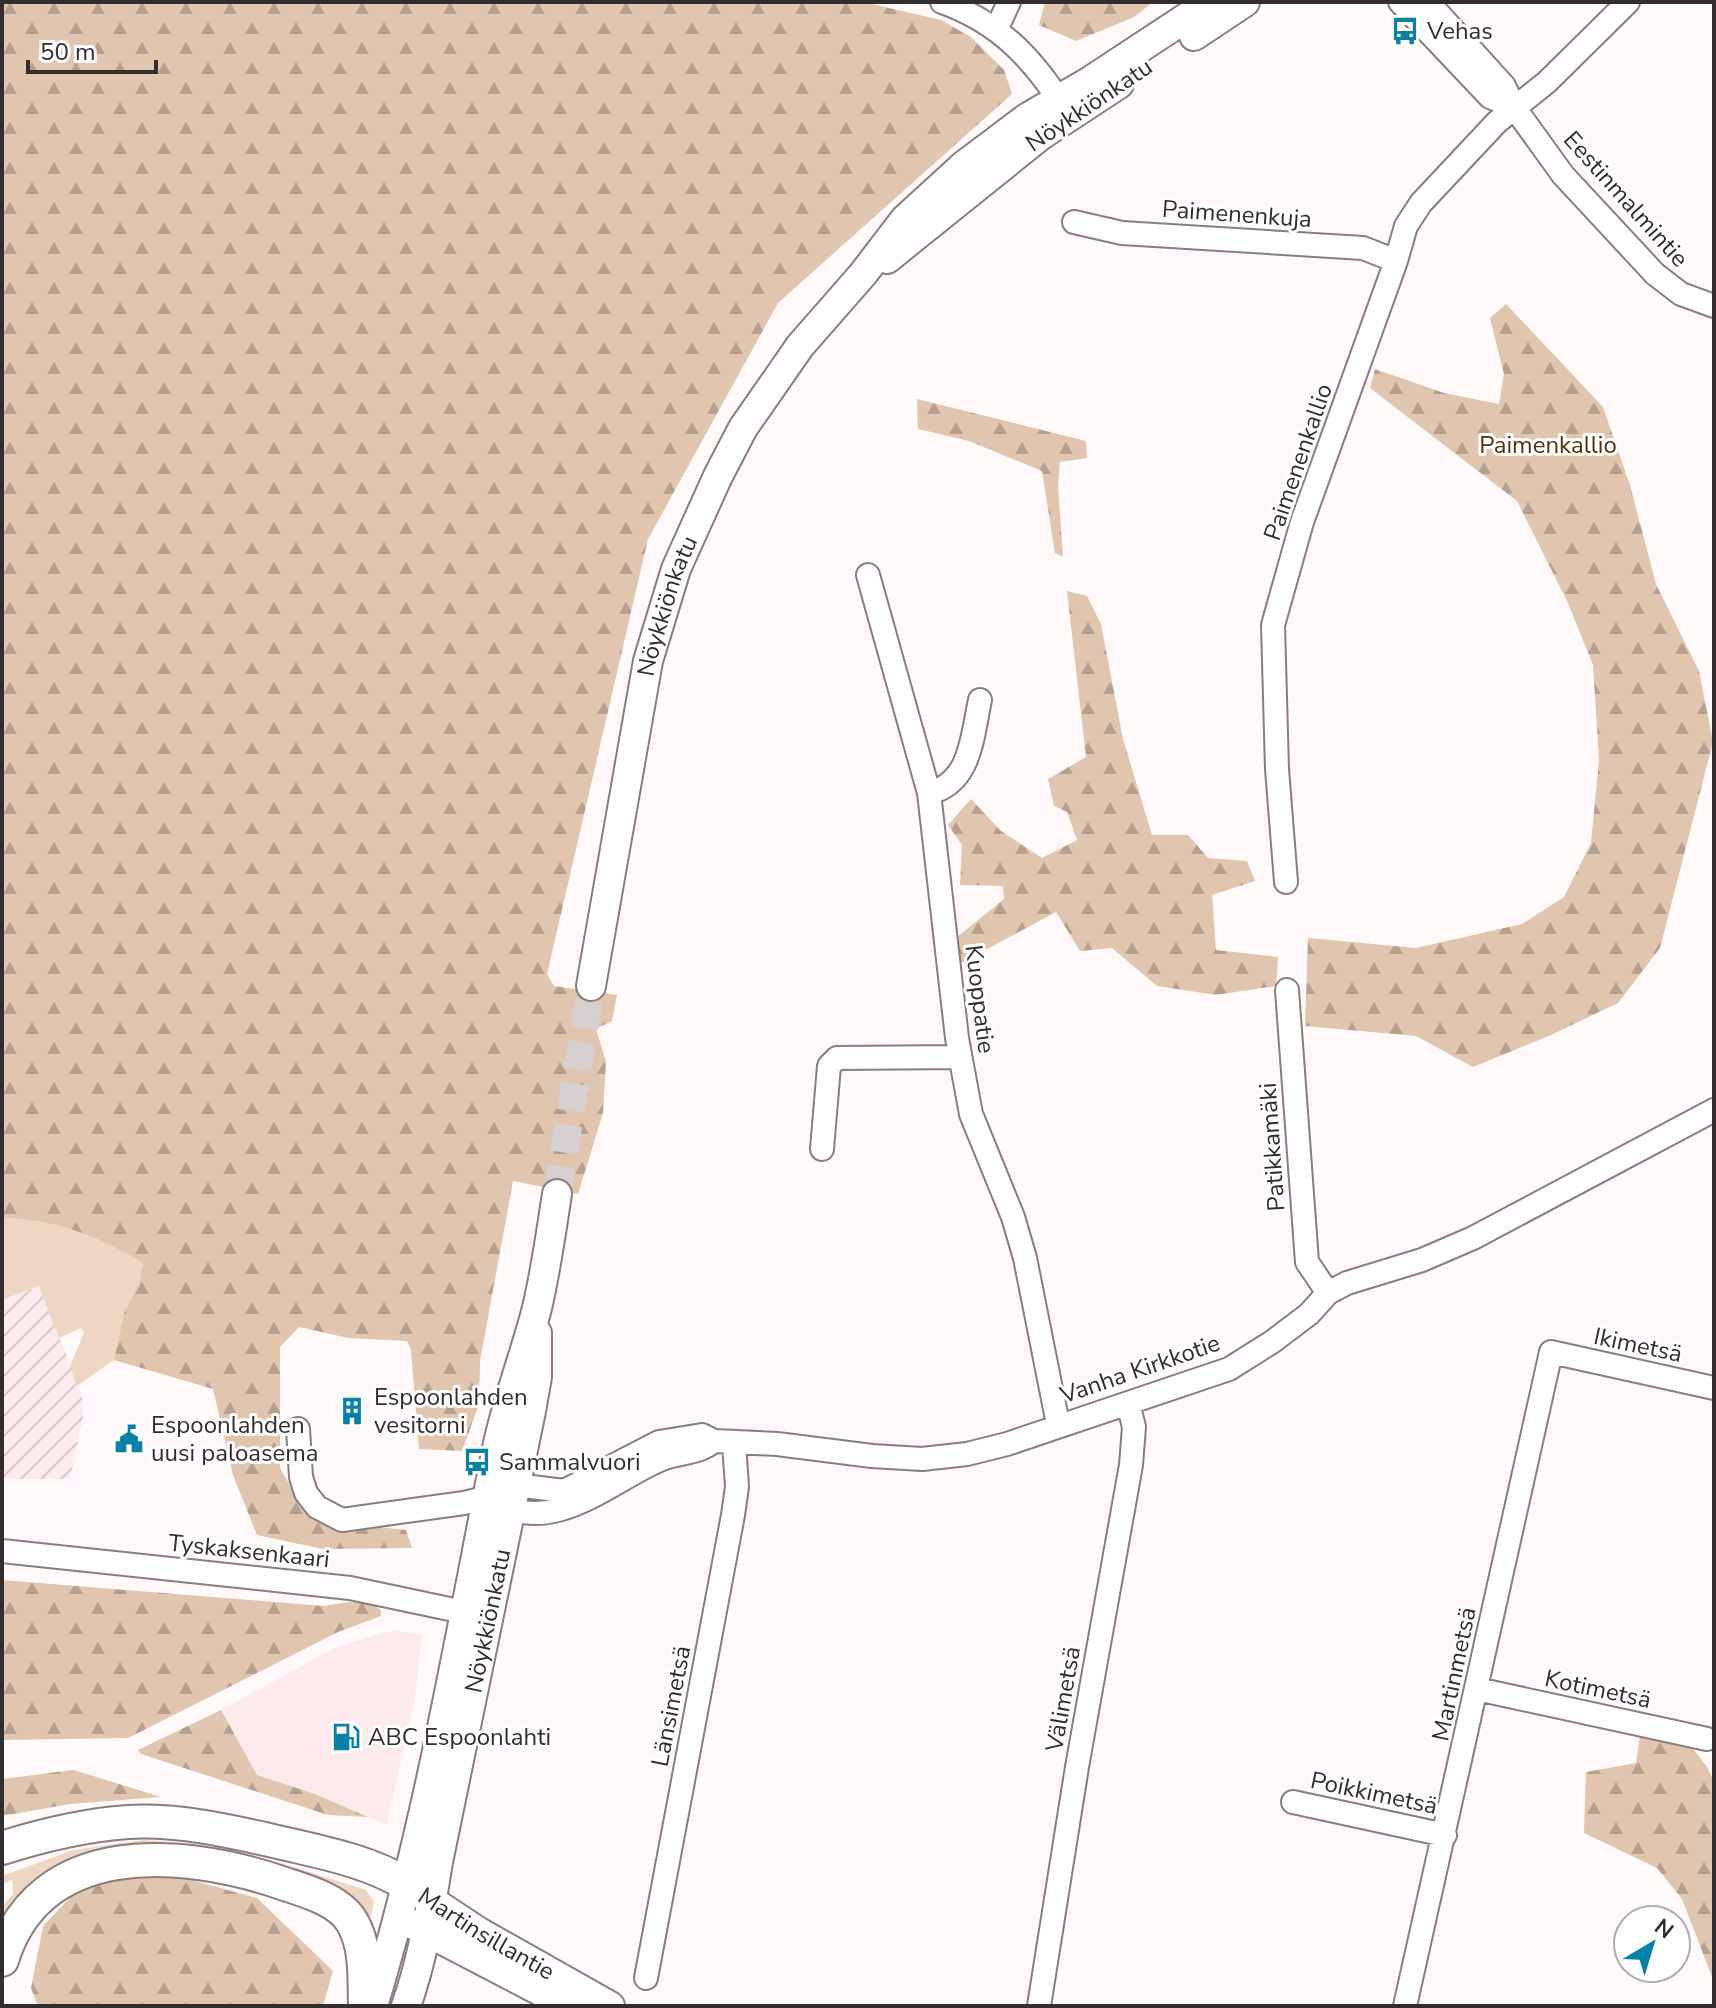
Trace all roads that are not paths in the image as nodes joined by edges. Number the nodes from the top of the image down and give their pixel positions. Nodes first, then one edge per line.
1 (942, 2) edge
2 (1009, 2) edge
3 (1210, 2) edge
4 (1245, 2) edge
5 (1400, 2) edge
6 (1428, 2) edge
7 (1628, 2) edge
8 (997, 28) junction
9 (1514, 107) junction
10 (1064, 108) junction
11 (1074, 222) dead end
12 (1396, 261) junction
13 (1714, 306) edge
14 (868, 575) dead end
15 (980, 700) dead end
16 (929, 793) junction
17 (1286, 882) dead end
18 (591, 986) tunnel mouth
19 (1287, 990) dead end
20 (960, 1057) junction
21 (1714, 1110) edge
22 (822, 1149) dead end
23 (557, 1194) tunnel mouth
24 (1328, 1293) junction
25 (1551, 1352) joint
26 (1714, 1388) edge
27 (1128, 1403) junction
28 (1058, 1424) junction
29 (298, 1429) dead end
30 (724, 1442) junction
31 (505, 1498) junction
32 (2, 1551) edge
33 (477, 1615) junction
34 (1477, 1689) junction
35 (1707, 1739) dead end
36 (1293, 1802) dead end
37 (1445, 1835) junction
38 (2, 1848) edge
39 (419, 1892) junction
40 (397, 1916) junction
41 (427, 1931) junction
42 (2, 1960) edge
43 (646, 1978) dead end
44 (365, 2006) edge
45 (373, 2006) edge
46 (406, 2006) edge
47 (569, 2006) edge
48 (610, 2006) edge
49 (1039, 2006) edge
50 (1405, 2006) edge

1 - 8 street
2 - 8 street
3 - 10 main road, Nöykkiönkatu
4 - 10 main road, Nöykkiönkatu
5 - 9 street, Eestinmalmintie
6 - 9 street, Eestinmalmintie
7 - 9 street, Paimenenkallio
8 - 10 street
9 - 12 street, Paimenenkallio
9 - 13 street, Eestinmalmintie
10 - 18 main road, Nöykkiönkatu
11 - 12 street, Paimenenkuja
12 - 17 street, Paimenenkallio
14 - 16 street, Kuoppatie
15 - 16 street
16 - 20 street, Kuoppatie
19 - 24 street, Patikkamäki
20 - 22 street
20 - 28 street, Kuoppatie
21 - 24 street, Vanha Kirkkotie
23 - 31 main road, Nöykkiönkatu
24 - 27 street, Vanha Kirkkotie
25 - 26 street, Ikimetsä
25 - 34 street, Martinmetsä
27 - 28 street, Vanha Kirkkotie
27 - 49 street, Välimetsä
28 - 30 street, Vanha Kirkkotie
29 - 31 street, Vanha Kirkkotie
30 - 31 street, Vanha Kirkkotie
30 - 43 street, Länsimetsä
31 - 33 main road, Nöykkiönkatu
32 - 33 street, Tyskaksenkaari
33 - 39 main road, Nöykkiönkatu
34 - 35 street, Kotimetsä
34 - 37 street, Martinmetsä
36 - 37 street, Poikkimetsä
37 - 50 street, Martinmetsä
38 - 39 highway
39 - 40 main road, Nöykkiönkatu
39 - 41 main road, Nöykkiönkatu
39 - 48 main road, Martinsillantie
40 - 41 main road, Martinsillantie
40 - 45 main road, Nöykkiönkatu
41 - 46 main road, Nöykkiönkatu
41 - 47 main road, Martinsillantie
42 - 44 highway

